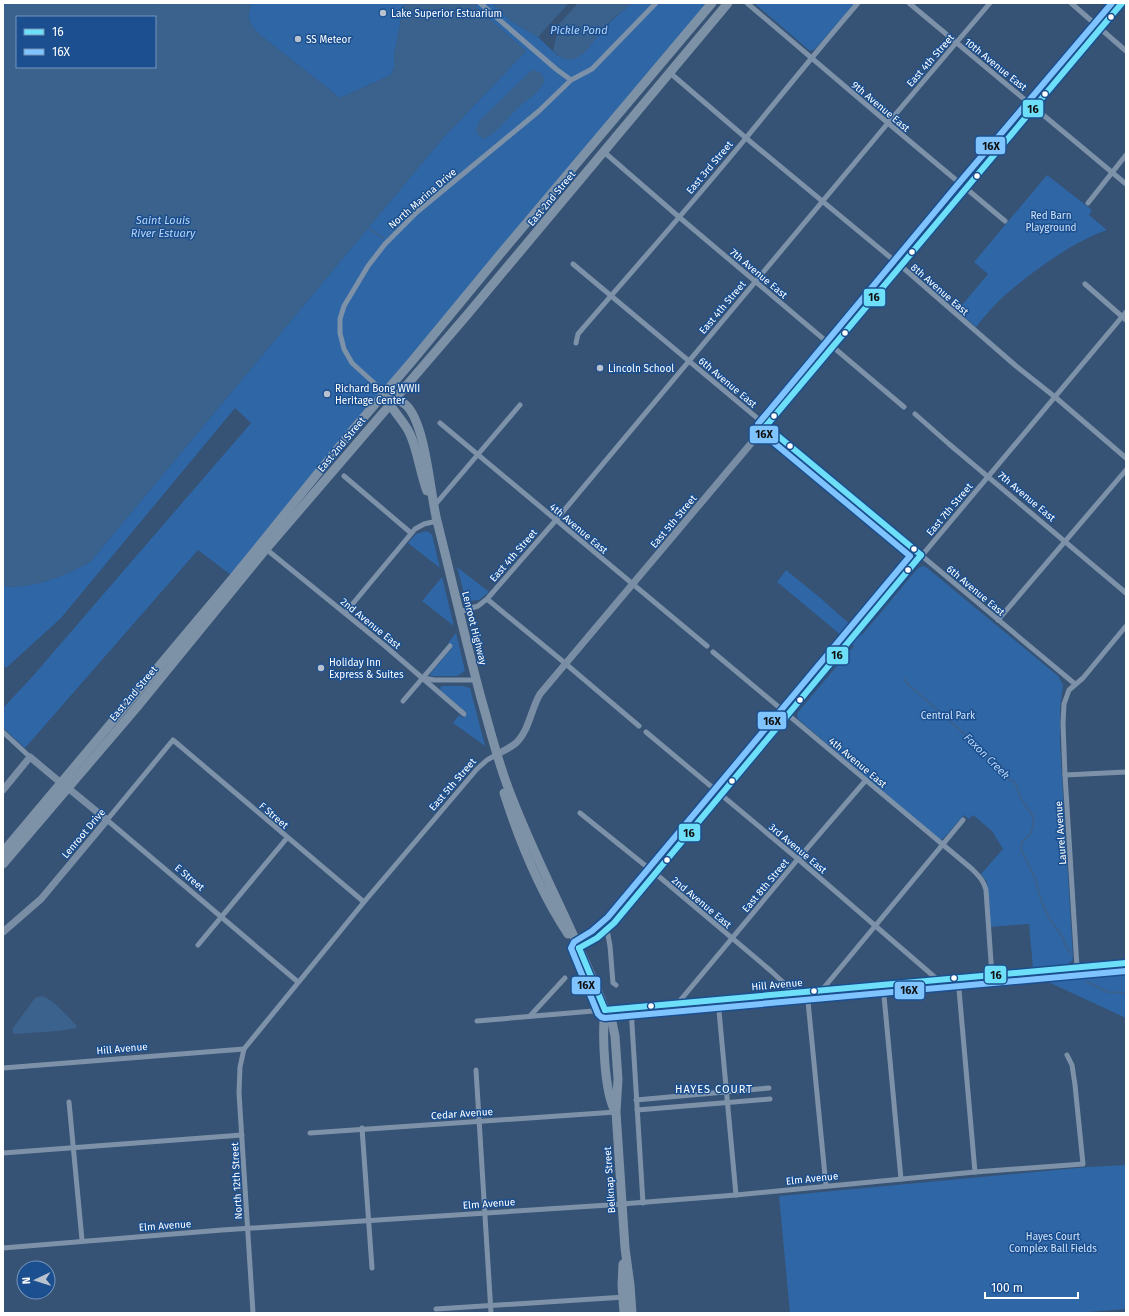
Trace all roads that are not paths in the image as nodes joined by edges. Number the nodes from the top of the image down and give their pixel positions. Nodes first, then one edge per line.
1 (480, 3) edge
2 (656, 3) edge
3 (712, 3) edge
4 (728, 3) edge
5 (747, 3) edge
6 (858, 3) edge
7 (909, 3) edge
8 (990, 3) edge
9 (1071, 3) edge
10 (1122, 3) edge
11 (1101, 28) junction
12 (956, 43) junction
13 (1126, 51) edge
14 (812, 57) junction
15 (669, 72) junction
16 (571, 80) junction
17 (1034, 107) junction
18 (888, 123) junction
19 (746, 138) junction
20 (604, 152) junction
21 (1126, 155) edge
22 (1112, 172) junction
23 (1126, 184) edge
24 (965, 188) junction
25 (823, 202) junction
26 (1088, 203) dead end
27 (679, 217) junction
28 (1005, 221) dead end
29 (573, 264) dead end
30 (900, 266) junction
31 (756, 281) junction
32 (1085, 284) dead end
33 (611, 296) junction
34 (1125, 316) edge
35 (576, 343) dead end
36 (833, 346) junction
37 (688, 361) junction
38 (385, 393) junction
39 (1055, 397) junction
40 (392, 401) junction
41 (520, 405) dead end
42 (904, 407) dead end
43 (915, 414) dead end
44 (440, 423) dead end
45 (766, 426) junction
46 (478, 454) junction
47 (1126, 458) edge
48 (1126, 470) edge
49 (344, 476) dead end
50 (989, 476) junction
51 (433, 506) junction
52 (556, 520) junction
53 (437, 522) junction
54 (412, 533) junction
55 (1066, 541) junction
56 (264, 546) junction
57 (921, 556) junction
58 (633, 584) junction
59 (1126, 593) edge
60 (487, 599) junction
61 (459, 612) junction
62 (345, 613) junction
63 (998, 620) junction
64 (1126, 626) edge
65 (450, 646) dead end
66 (707, 646) dead end
67 (713, 652) dead end
68 (566, 664) junction
69 (422, 678) junction
70 (476, 680) junction
71 (1075, 684) junction
72 (403, 701) dead end
73 (464, 714) dead end
74 (788, 715) junction
75 (639, 726) dead end
76 (3, 732) edge
77 (646, 732) dead end
78 (173, 740) joint
79 (496, 755) junction
80 (30, 757) junction
81 (1126, 772) edge
82 (1065, 775) junction
83 (866, 780) junction
84 (65, 785) junction
85 (3, 790) edge
86 (721, 795) junction
87 (580, 813) dead end
88 (107, 820) junction
89 (963, 820) dead end
90 (287, 838) junction
91 (942, 844) junction
92 (3, 852) edge
93 (798, 859) junction
94 (3, 864) edge
95 (654, 873) junction
96 (364, 902) junction
97 (221, 917) junction
98 (875, 926) junction
99 (607, 930) junction
100 (3, 932) edge
101 (732, 939) junction
102 (198, 945) dead end
103 (579, 948) junction
104 (1126, 963) edge
105 (1077, 967) junction
106 (992, 976) junction
107 (565, 978) dead end
108 (958, 978) junction
109 (938, 980) junction
110 (298, 982) junction
111 (883, 985) junction
112 (616, 986) dead end
113 (822, 990) junction
114 (807, 991) junction
115 (792, 992) junction
116 (718, 1000) junction
117 (678, 1003) junction
118 (631, 1008) junction
119 (605, 1010) junction
120 (530, 1016) junction
121 (477, 1021) dead end
122 (244, 1049) junction
123 (1067, 1055) dead end
124 (3, 1068) edge
125 (476, 1070) dead end
126 (769, 1088) dead end
127 (726, 1093) junction
128 (770, 1099) dead end
129 (636, 1100) junction
130 (69, 1102) dead end
131 (727, 1102) junction
132 (637, 1110) junction
133 (616, 1112) junction
134 (479, 1120) junction
135 (362, 1128) junction
136 (310, 1133) dead end
137 (242, 1135) junction
138 (74, 1148) junction
139 (3, 1153) edge
140 (976, 1172) junction
141 (901, 1179) junction
142 (826, 1186) junction
143 (736, 1195) junction
144 (643, 1203) junction
145 (622, 1204) junction
146 (485, 1213) junction
147 (368, 1220) junction
148 (248, 1228) junction
149 (82, 1240) junction
150 (3, 1248) edge
151 (372, 1268) dead end
152 (627, 1297) junction
153 (491, 1305) junction
154 (436, 1309) dead end
155 (253, 1313) edge
156 (492, 1313) edge
157 (624, 1313) edge
158 (632, 1313) edge

1 - 16 street
2 - 16 street, North Marina Drive
3 - 38 highway, East 2nd Street
4 - 15 highway, East 2nd Street
5 - 14 street, 9th Avenue East
6 - 14 street, East 3rd Street
7 - 12 street, 10th Avenue East
8 - 12 street, East 4th Street
9 - 11 street
10 - 11 street, East 5th Street
11 - 13 street
11 - 17 street, East 5th Street
12 - 17 street, 10th Avenue East
12 - 18 street, East 4th Street
14 - 18 street, 9th Avenue East
14 - 19 street, East 3rd Street
15 - 19 street, 8th Avenue East
15 - 20 highway, East 2nd Street
16 - 38 street, North Marina Drive
17 - 22 street, 10th Avenue East
17 - 24 street, East 5th Street
18 - 24 street, 9th Avenue East
18 - 25 street, East 4th Street
19 - 25 street, 8th Avenue East
19 - 27 street, East 3rd Street
20 - 27 street, 7th Avenue East
20 - 40 highway, East 2nd Street
21 - 22 street
22 - 23 street, 10th Avenue East
22 - 26 street
24 - 28 street, 9th Avenue East
24 - 30 street, East 5th Street
25 - 30 street, 8th Avenue East
25 - 31 street, East 4th Street
27 - 31 street, 7th Avenue East
27 - 33 street, East 3rd Street
29 - 33 street, 6th Avenue East
30 - 36 street, East 5th Street
30 - 39 street, 8th Avenue East
31 - 36 street, 7th Avenue East
31 - 37 street, East 4th Street
32 - 34 street
33 - 35 street, East 3rd Street
33 - 37 street, 6th Avenue East
34 - 39 street, East 7th Street
36 - 42 street, 7th Avenue East
36 - 45 street, East 5th Street
37 - 45 street, 6th Avenue East
37 - 52 street, East 4th Street
38 - 40 highway, Lenroot Highway
38 - 56 highway, East 2nd Street
39 - 47 street, 8th Avenue East
39 - 50 street, East 7th Street
40 - 51 highway, Lenroot Highway
40 - 56 highway, East 2nd Street
41 - 46 street
43 - 50 street, 7th Avenue East
44 - 46 street, 4th Avenue East
45 - 57 street, 6th Avenue East
45 - 58 street, East 5th Street
46 - 51 street
46 - 52 street, 4th Avenue East
48 - 55 street
49 - 54 street
50 - 55 street, 7th Avenue East
50 - 57 street, East 7th Street
51 - 53 highway, Lenroot Highway
52 - 58 street, 4th Avenue East
52 - 60 street, East 4th Street
53 - 54 street
53 - 61 highway, Lenroot Highway
54 - 62 street
55 - 59 street, 7th Avenue East
55 - 63 street
56 - 62 street, 2nd Avenue East
56 - 84 highway, East 2nd Street
57 - 63 street, 6th Avenue East
57 - 74 street, East 7th Street
58 - 66 street, 4th Avenue East
58 - 68 street, East 5th Street
60 - 61 street, East 4th Street
60 - 68 street
61 - 70 highway, Lenroot Highway
62 - 69 street, 2nd Avenue East
63 - 71 street, 6th Avenue East
64 - 71 street
65 - 69 street
67 - 74 street, 4th Avenue East
68 - 75 street
68 - 79 street, East 5th Street
69 - 70 street
69 - 72 street
69 - 73 street, 2nd Avenue East
70 - 79 highway, Lenroot Highway
71 - 82 street, Laurel Avenue
74 - 83 street, 4th Avenue East
74 - 86 street, East 7th Street
76 - 80 street, E Street
77 - 86 street, 3rd Avenue East
78 - 88 street, Lenroot Drive
78 - 90 street, F Street
79 - 96 street, East 5th Street
79 - 103 highway, Lenroot Highway
80 - 84 street, E Street
80 - 85 street
81 - 82 street
82 - 105 street, Laurel Avenue
83 - 91 street, 4th Avenue East
83 - 93 street, East 8th Street
84 - 88 street, E Street
84 - 92 highway, East 2nd Street
84 - 94 highway, East 2nd Street
86 - 93 street, 3rd Avenue East
86 - 95 street, East 7th Street
87 - 95 street, 2nd Avenue East
88 - 97 street, E Street
88 - 100 street, Lenroot Drive
89 - 91 street
90 - 96 street, F Street
90 - 97 street
91 - 98 street
91 - 106 street, 4th Avenue East
93 - 98 street, 3rd Avenue East
93 - 101 street, East 8th Street
95 - 99 street, East 7th Street
95 - 101 street, 2nd Avenue East
96 - 110 street, East 5th Street
97 - 102 street
97 - 110 street, E Street
98 - 109 street, 3rd Avenue East
98 - 113 street
99 - 103 street, East 7th Street
99 - 112 street
101 - 115 street, 2nd Avenue East
101 - 117 street, East 8th Street
103 - 119 highway, Lenroot Highway
104 - 105 street, Hill Avenue
105 - 106 street, Hill Avenue
106 - 108 street, Hill Avenue
107 - 120 street
108 - 109 street, Hill Avenue
108 - 140 street
109 - 111 street, Hill Avenue
110 - 122 street, East 5th Street
111 - 113 street, Hill Avenue
111 - 141 street
113 - 114 street, Hill Avenue
114 - 115 street, Hill Avenue
114 - 142 street
115 - 116 street, Hill Avenue
116 - 117 street, Hill Avenue
116 - 127 street
117 - 118 street, Hill Avenue
118 - 119 street, Hill Avenue
118 - 129 street
119 - 120 street, Hill Avenue
119 - 133 highway, Belknap Street
120 - 121 street, Hill Avenue
122 - 124 street, Hill Avenue
122 - 137 street, North 12th Street
123 - 140 street, Elm Avenue
125 - 134 street
126 - 127 street
127 - 129 street
127 - 131 street
128 - 131 street
129 - 132 street
130 - 138 street
131 - 132 street
131 - 143 street
132 - 144 street
133 - 134 street, Cedar Avenue
133 - 145 highway, Belknap Street
134 - 135 street, Cedar Avenue
134 - 146 street
135 - 136 street, Cedar Avenue
135 - 147 street
137 - 138 street
137 - 148 street, North 12th Street
138 - 139 street
138 - 149 street
140 - 141 street, Elm Avenue
141 - 142 street, Elm Avenue
142 - 143 street, Elm Avenue
143 - 144 street, Elm Avenue
144 - 145 street, Elm Avenue
145 - 146 street, Elm Avenue
145 - 152 highway, Belknap Street
146 - 147 street, Elm Avenue
146 - 153 street
147 - 148 street, Elm Avenue
147 - 151 street
148 - 149 street, Elm Avenue
148 - 155 street, North 12th Street
149 - 150 street, Elm Avenue
152 - 153 street
152 - 157 highway, Belknap Street
152 - 158 highway, Belknap Street
153 - 154 street
153 - 156 street

